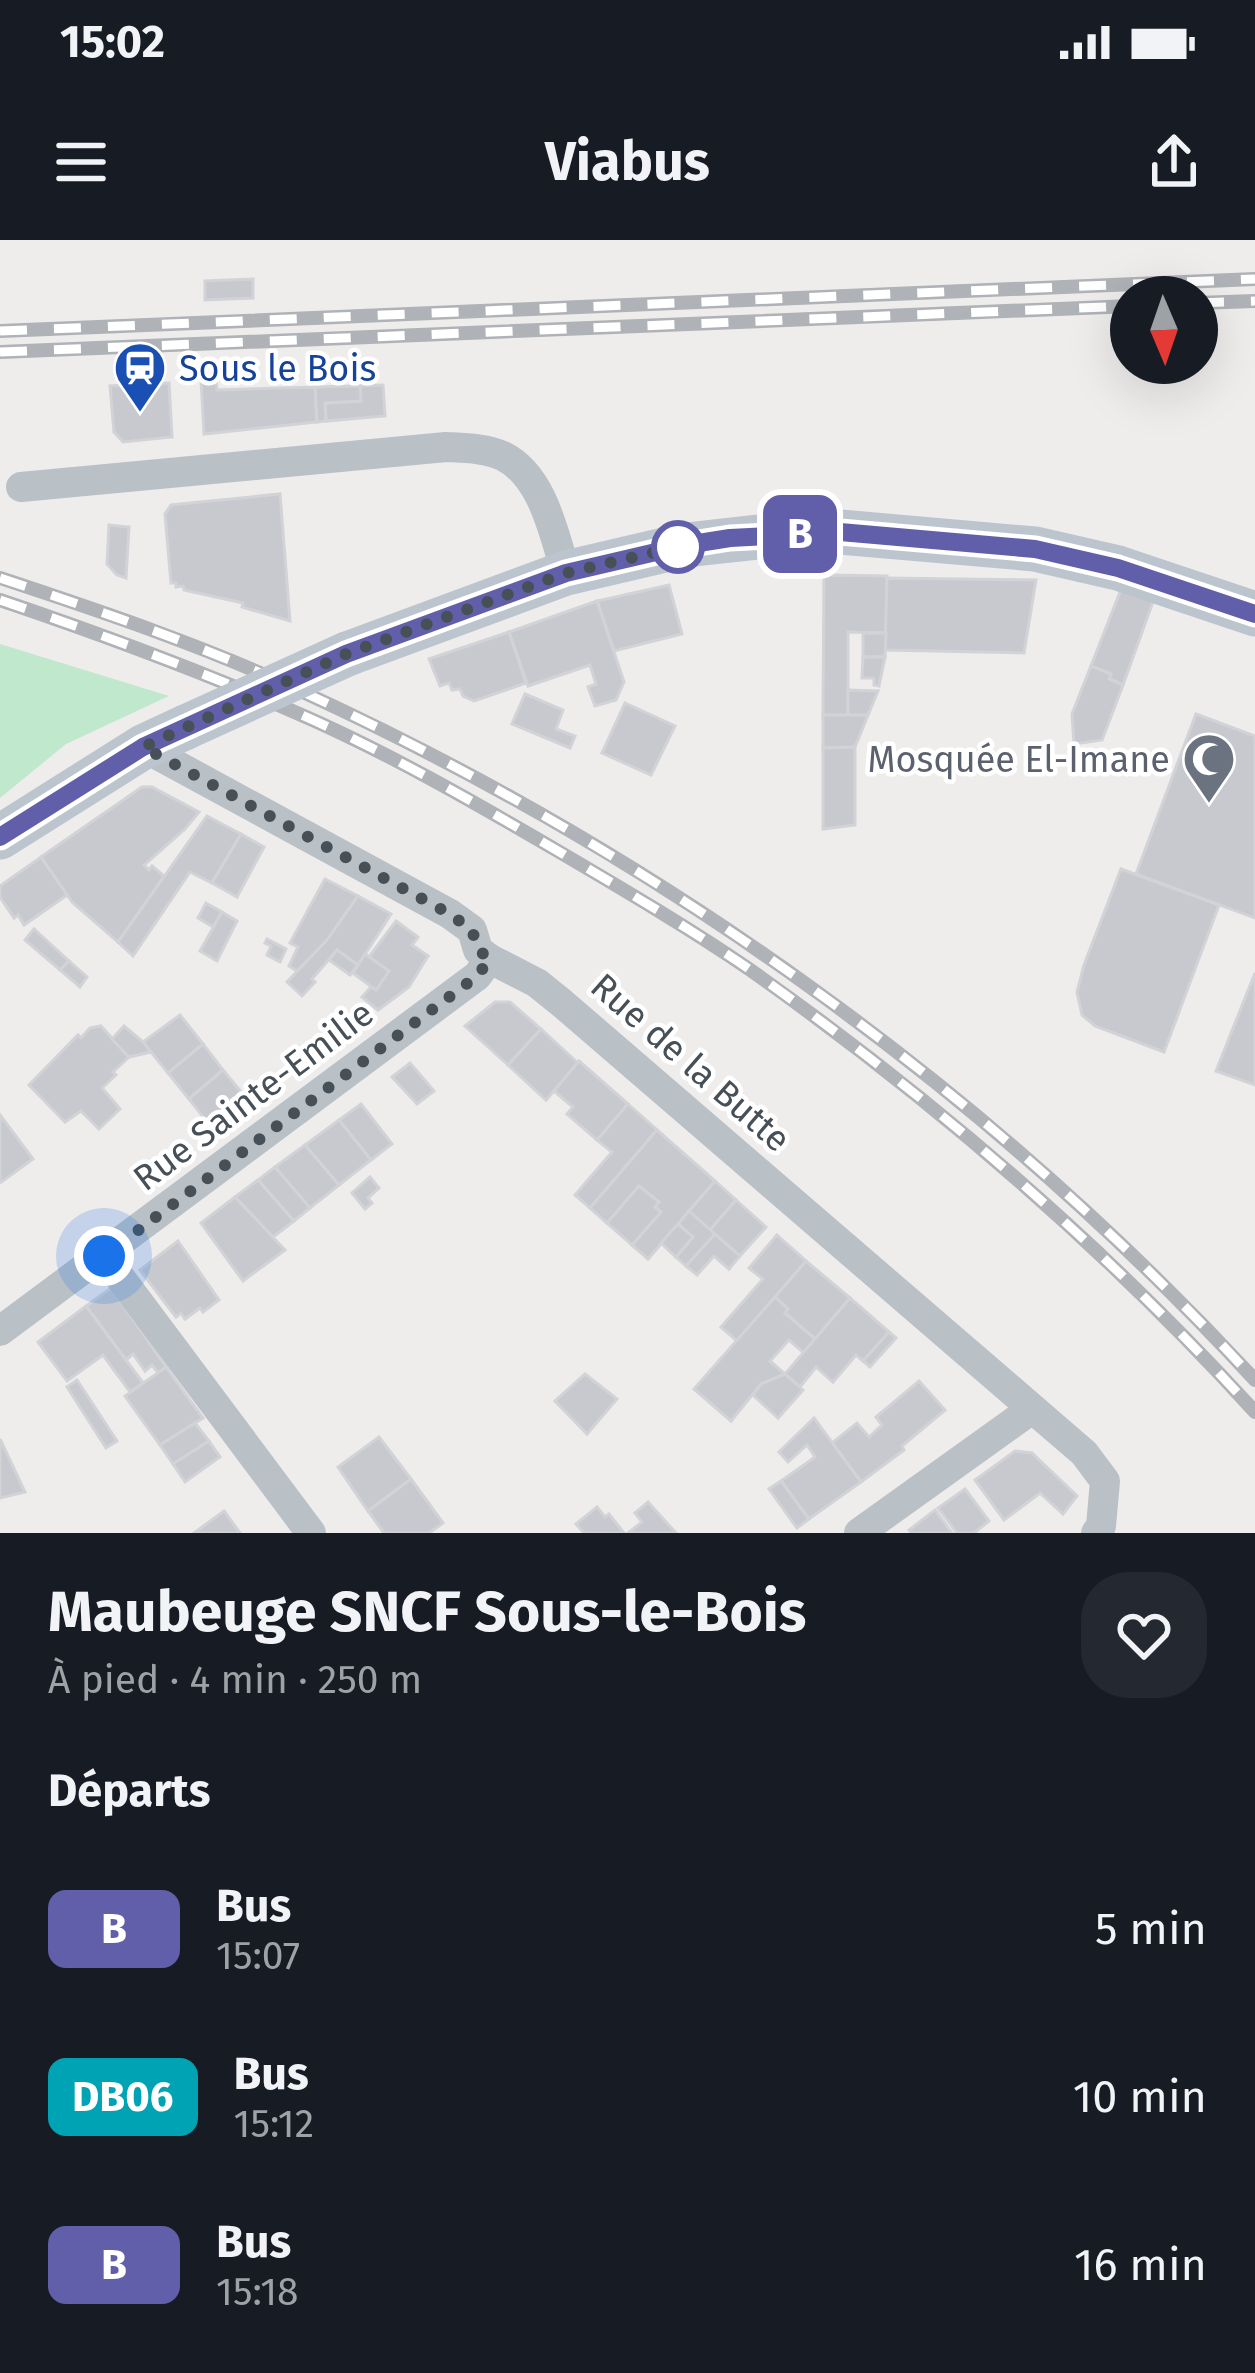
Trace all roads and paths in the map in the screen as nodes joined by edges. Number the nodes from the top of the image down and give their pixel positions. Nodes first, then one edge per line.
1 (21, 488) dead end
2 (566, 573) junction
3 (1255, 614) edge
4 (143, 747) junction
5 (0, 837) edge
6 (490, 959) junction
7 (104, 1256) junction
8 (0, 1331) edge
9 (1032, 1409) junction
10 (1098, 1530) edge
11 (311, 1533) edge
12 (859, 1533) edge

1 - 2 street
2 - 3 street
2 - 4 street, bridge
4 - 5 street
4 - 6 street, Rue de la Butte
6 - 7 street, Rue Sainte-Emilie
6 - 9 street, Rue de la Butte
7 - 8 street, Rue Sainte-Emilie
7 - 11 street
9 - 10 street, Rue de la Butte
9 - 12 street

